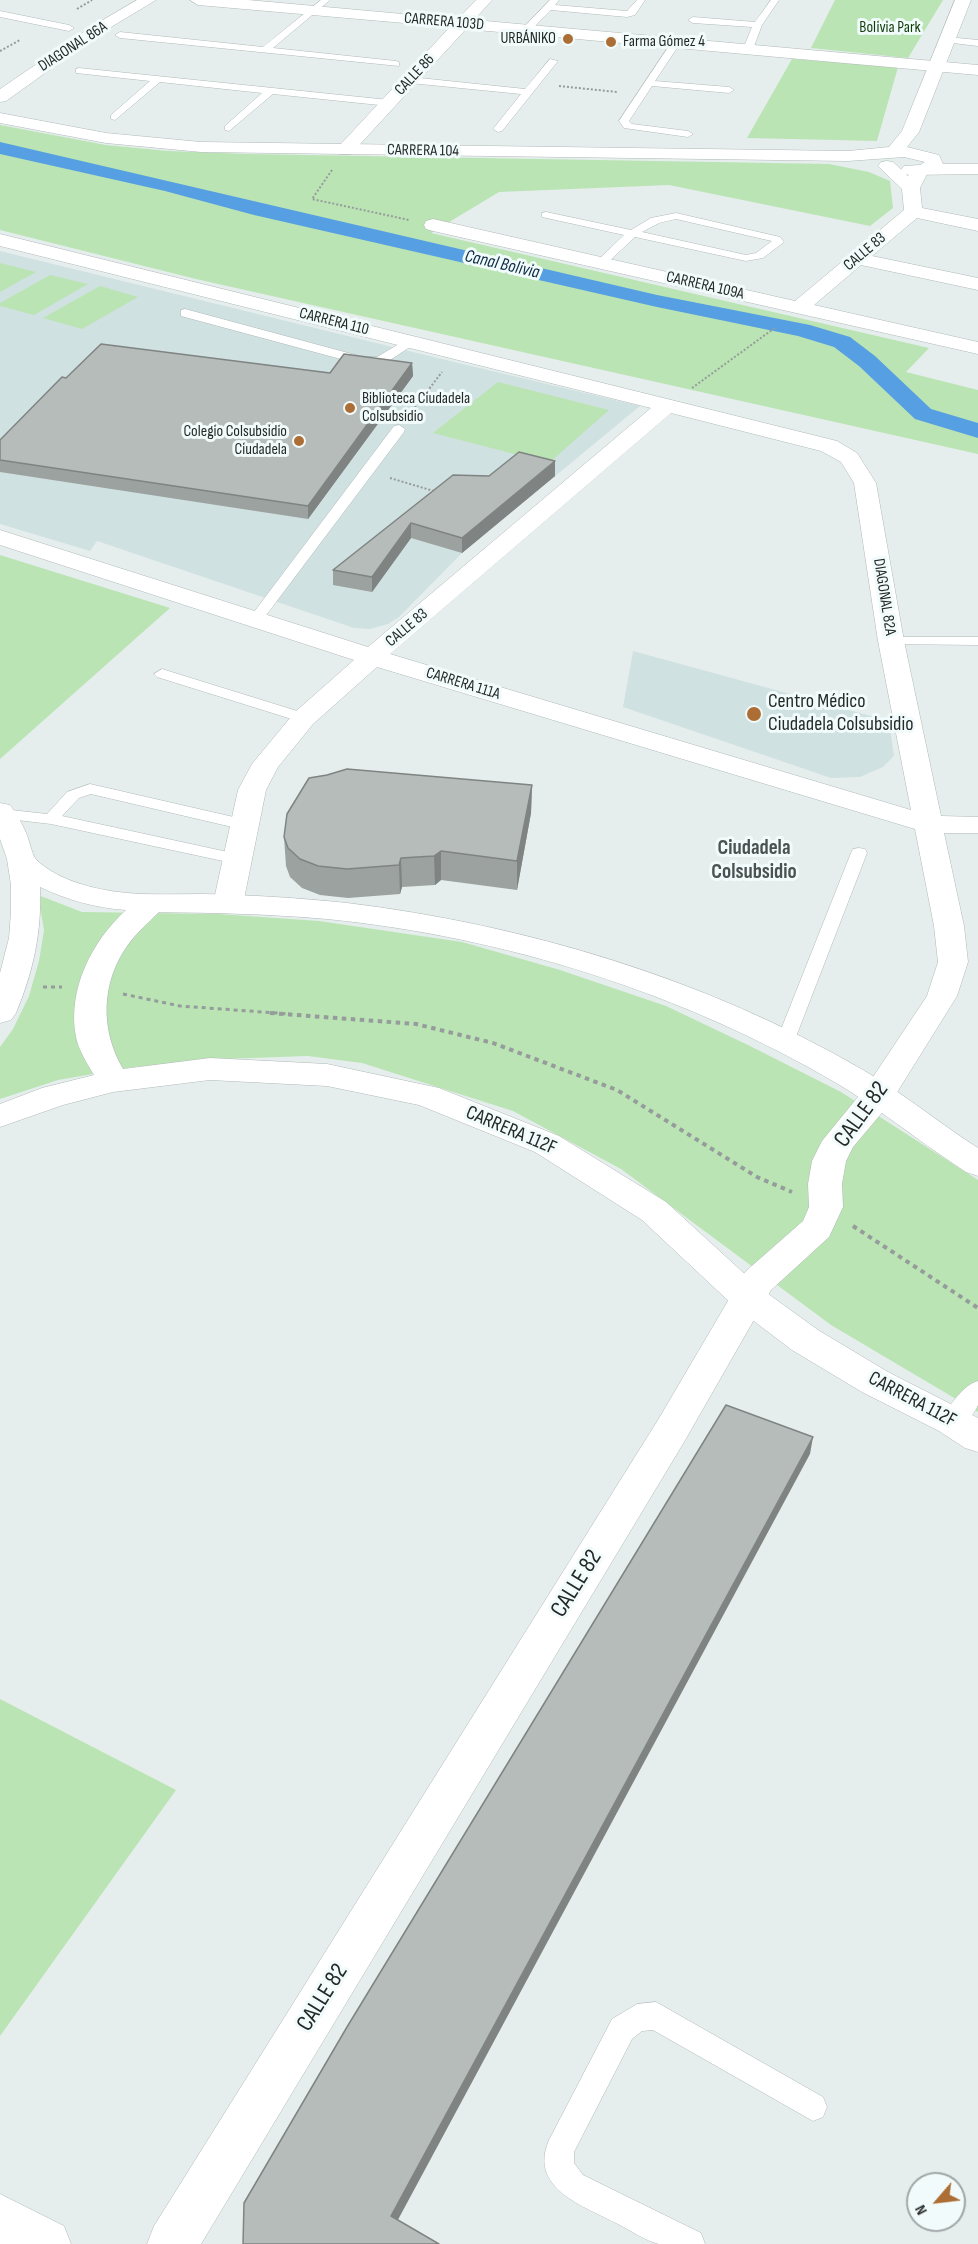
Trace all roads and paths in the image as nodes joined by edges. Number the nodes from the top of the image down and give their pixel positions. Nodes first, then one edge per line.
1 (148, 0) edge
2 (198, 0) edge
3 (484, 0) edge
4 (641, 0) edge
5 (775, 0) edge
6 (963, 0) edge
7 (552, 4) edge
8 (321, 5) edge
9 (0, 14) edge
10 (693, 20) dead end
11 (462, 24) junction
12 (73, 25) joint
13 (757, 25) junction
14 (527, 29) junction
15 (120, 35) dead end
16 (50, 40) dead end
17 (947, 40) junction
18 (676, 42) junction
19 (978, 43) edge
20 (748, 49) junction
21 (265, 50) junction
22 (553, 61) dead end
23 (396, 64) dead end
24 (936, 66) junction
25 (978, 70) edge
26 (79, 71) dead end
27 (158, 79) junction
28 (410, 80) junction
29 (651, 83) junction
30 (530, 88) junction
31 (729, 90) dead end
32 (270, 91) junction
33 (641, 94) junction
34 (0, 97) edge
35 (389, 103) junction
36 (115, 117) dead end
37 (0, 118) edge
38 (229, 128) dead end
39 (498, 129) dead end
40 (910, 132) junction
41 (688, 134) dead end
42 (345, 150) junction
43 (978, 155) edge
44 (888, 159) junction
45 (921, 162) junction
46 (978, 169) edge
47 (912, 188) junction
48 (913, 212) junction
49 (546, 215) dead end
50 (433, 225) joint
51 (978, 225) edge
52 (633, 235) junction
53 (0, 240) edge
54 (856, 259) junction
55 (601, 263) junction
56 (978, 284) edge
57 (799, 307) junction
58 (185, 313) dead end
59 (770, 332) dead end
60 (413, 341) junction
61 (978, 348) edge
62 (457, 352) junction
63 (667, 406) junction
64 (399, 429) joint
65 (368, 471) junction
66 (447, 495) edge
67 (0, 537) edge
68 (256, 619) junction
69 (891, 641) junction
70 (978, 641) edge
71 (372, 657) junction
72 (162, 674) dead end
73 (304, 718) junction
74 (1, 812) edge
75 (51, 819) junction
76 (928, 824) junction
77 (245, 825) junction
78 (978, 825) edge
79 (859, 852) dead end
80 (237, 859) junction
81 (23, 862) junction
82 (152, 902) junction
83 (228, 904) junction
84 (949, 926) joint
85 (14, 986) junction
86 (93, 987) junction
87 (0, 1013) edge
88 (785, 1042) junction
89 (112, 1081) junction
90 (879, 1094) junction
91 (0, 1116) edge
92 (978, 1164) edge
93 (826, 1207) junction
94 (747, 1297) junction
95 (978, 1308) edge
96 (978, 1389) edge
97 (965, 1429) edge
98 (813, 2107) dead end
99 (0, 2219) edge
100 (46, 2244) edge
101 (172, 2244) edge
102 (690, 2244) edge

1 - 34 street, DIAGONAL 86A
2 - 8 street, CARRERA 103D
3 - 11 street, CALLE 86
4 - 7 lane
5 - 13 lane
6 - 17 street
7 - 14 lane
8 - 11 street, CARRERA 103D
8 - 21 lane
9 - 12 lane
10 - 13 lane
11 - 14 street, CARRERA 103D
11 - 28 street, CALLE 86
12 - 16 street, DIAGONAL 86A
13 - 20 lane
14 - 18 street, CARRERA 103D
15 - 21 lane
17 - 19 lane
17 - 24 street
18 - 20 street, CARRERA 103D
18 - 29 lane
20 - 24 street, CARRERA 103D
21 - 23 lane
22 - 30 lane
24 - 25 street, CARRERA 103D
24 - 40 street
26 - 27 lane
27 - 32 lane
27 - 36 lane
28 - 30 lane
28 - 35 street, CALLE 86
29 - 31 lane
29 - 33 lane
30 - 33 path
30 - 39 lane
32 - 35 lane
32 - 38 lane
33 - 41 lane
35 - 42 street, CALLE 86
37 - 42 street, CARRERA 104
40 - 44 street
40 - 45 street
42 - 44 street, CARRERA 104
42 - 50 path
43 - 45 street, CARRERA 104
44 - 45 street, CARRERA 104
44 - 47 street
45 - 46 street, CARRERA 104
45 - 47 street
47 - 48 street
48 - 51 street
48 - 54 street, CALLE 83
49 - 52 lane
50 - 55 street, CARRERA 109A
52 - 52 lane
52 - 55 lane
53 - 60 street, CARRERA 110
54 - 56 street
54 - 57 street, CALLE 83
55 - 57 street, CARRERA 109A
57 - 61 street, CARRERA 109A
58 - 60 lane
59 - 63 path
60 - 62 street, CARRERA 110
62 - 63 street, CARRERA 110
62 - 64 path
63 - 69 street, DIAGONAL 82A
63 - 71 street, CALLE 83
64 - 65 lane
65 - 66 path
65 - 68 lane
67 - 68 street, CARRERA 111A
68 - 71 street, CARRERA 111A
69 - 70 lane
69 - 76 street, DIAGONAL 82A
71 - 73 street, CALLE 83
71 - 76 street, CARRERA 111A
72 - 73 lane
73 - 77 street, CALLE 83
74 - 75 lane
74 - 81 street
75 - 77 lane
75 - 80 lane
76 - 78 street, CARRERA 111A
76 - 84 street, DIAGONAL 82A
77 - 80 street, CALLE 83
79 - 88 lane
80 - 83 street, CALLE 83
81 - 82 street
81 - 85 street
82 - 83 street
82 - 86 street
83 - 88 street
84 - 90 street, CALLE 82
85 - 86 path
85 - 87 street
86 - 89 street
86 - 93 path
88 - 90 street
89 - 91 street, CARRERA 112F
89 - 94 street, CARRERA 112F
90 - 92 street
90 - 93 street, CALLE 82
93 - 94 street, CALLE 82
93 - 95 path
94 - 97 street, CARRERA 112F
94 - 101 street, CALLE 82
96 - 97 lane
98 - 102 lane
99 - 100 street

